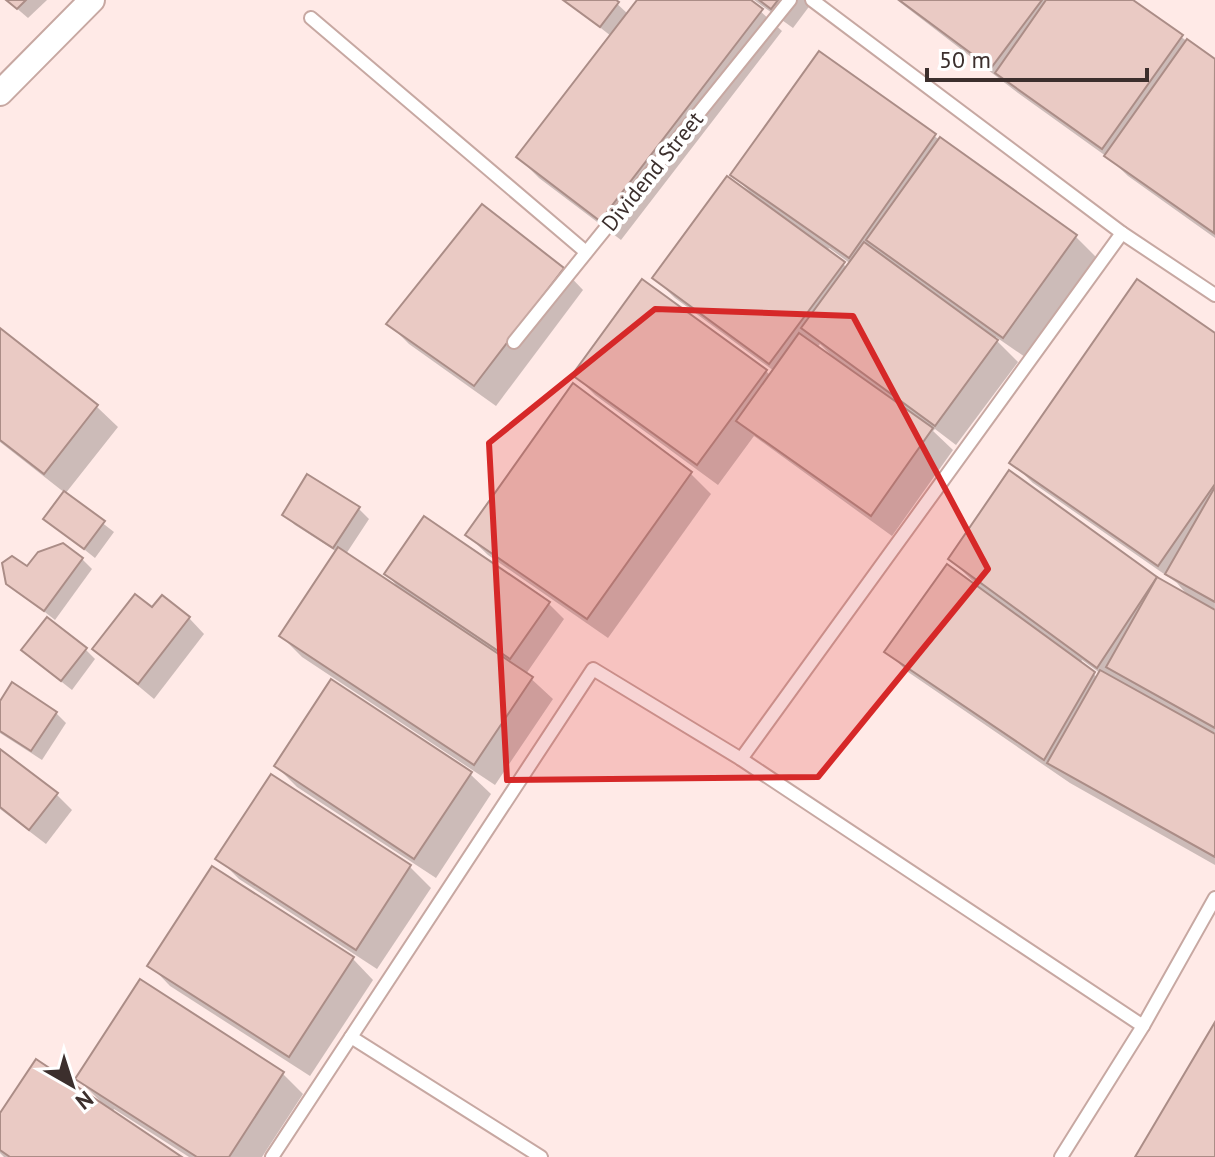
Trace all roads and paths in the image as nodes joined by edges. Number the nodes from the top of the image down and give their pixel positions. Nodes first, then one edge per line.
1 (92, 0) edge
2 (790, 0) edge
3 (812, 0) edge
4 (311, 18) dead end
5 (0, 93) edge
6 (1122, 233) junction
7 (586, 252) junction
8 (1215, 295) edge
9 (514, 342) dead end
10 (741, 759) junction
11 (1215, 898) edge
12 (1143, 1026) junction
13 (351, 1037) junction
14 (272, 1157) edge
15 (541, 1157) edge
16 (1061, 1157) edge

1 - 5 street
2 - 7 lane, Dividend Street
3 - 6 lane
4 - 7 lane
6 - 8 lane
6 - 10 lane
7 - 9 lane, Dividend Street
10 - 12 lane
10 - 13 lane
11 - 12 lane
12 - 16 lane
13 - 14 lane
13 - 15 lane

